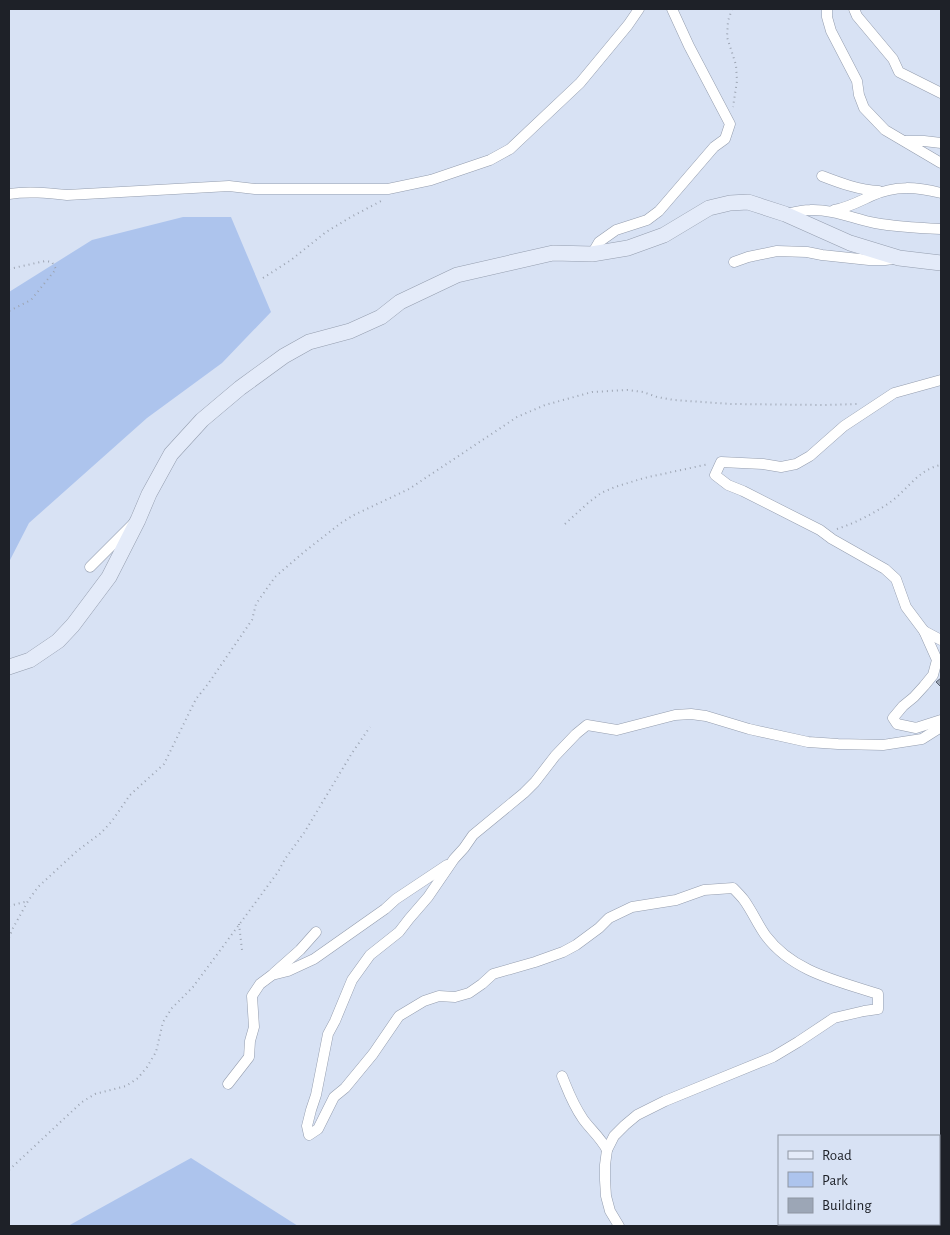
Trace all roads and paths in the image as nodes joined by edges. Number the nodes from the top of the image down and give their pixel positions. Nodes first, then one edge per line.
1 (639, 9) edge
2 (672, 9) edge
3 (732, 9) edge
4 (827, 9) edge
5 (854, 9) edge
6 (941, 93) edge
7 (730, 124) junction
8 (904, 141) junction
9 (941, 143) edge
10 (941, 163) edge
11 (822, 176) dead end
12 (882, 191) junction
13 (941, 193) edge
14 (9, 194) edge
15 (383, 200) dead end
16 (825, 211) junction
17 (784, 214) junction
18 (941, 229) edge
19 (592, 254) junction
20 (899, 258) junction
21 (734, 262) dead end
22 (941, 264) edge
23 (9, 268) edge
24 (263, 278) dead end
25 (9, 311) edge
26 (941, 380) edge
27 (882, 401) junction
28 (721, 462) junction
29 (941, 465) edge
30 (138, 520) junction
31 (565, 524) dead end
32 (820, 530) junction
33 (90, 567) dead end
34 (924, 631) junction
35 (941, 640) edge
36 (9, 667) edge
37 (941, 720) edge
38 (941, 726) edge
39 (370, 728) dead end
40 (454, 859) junction
41 (28, 901) junction
42 (9, 906) edge
43 (239, 924) junction
44 (316, 932) dead end
45 (9, 938) edge
46 (242, 950) dead end
47 (272, 975) junction
48 (562, 1076) dead end
49 (228, 1084) dead end
50 (607, 1150) junction
51 (9, 1170) edge
52 (619, 1226) edge

1 - 14 street
2 - 7 street
3 - 7 path
4 - 8 street
5 - 6 street
7 - 19 street
8 - 9 street
8 - 10 street
11 - 12 street
12 - 13 street
12 - 16 street
15 - 24 path
16 - 17 street
16 - 18 street
17 - 19 street
17 - 20 street
19 - 30 street
20 - 21 street
20 - 22 street
23 - 25 path
26 - 27 street
27 - 28 street
27 - 41 path
28 - 31 path
28 - 32 street
29 - 32 path
30 - 33 street
30 - 36 street
32 - 34 street
34 - 35 street
34 - 37 street
38 - 40 street
39 - 43 path
40 - 47 street
40 - 50 street
41 - 42 path
41 - 45 path
43 - 46 path
43 - 51 path
44 - 47 street
47 - 49 street
48 - 50 street
50 - 52 street

